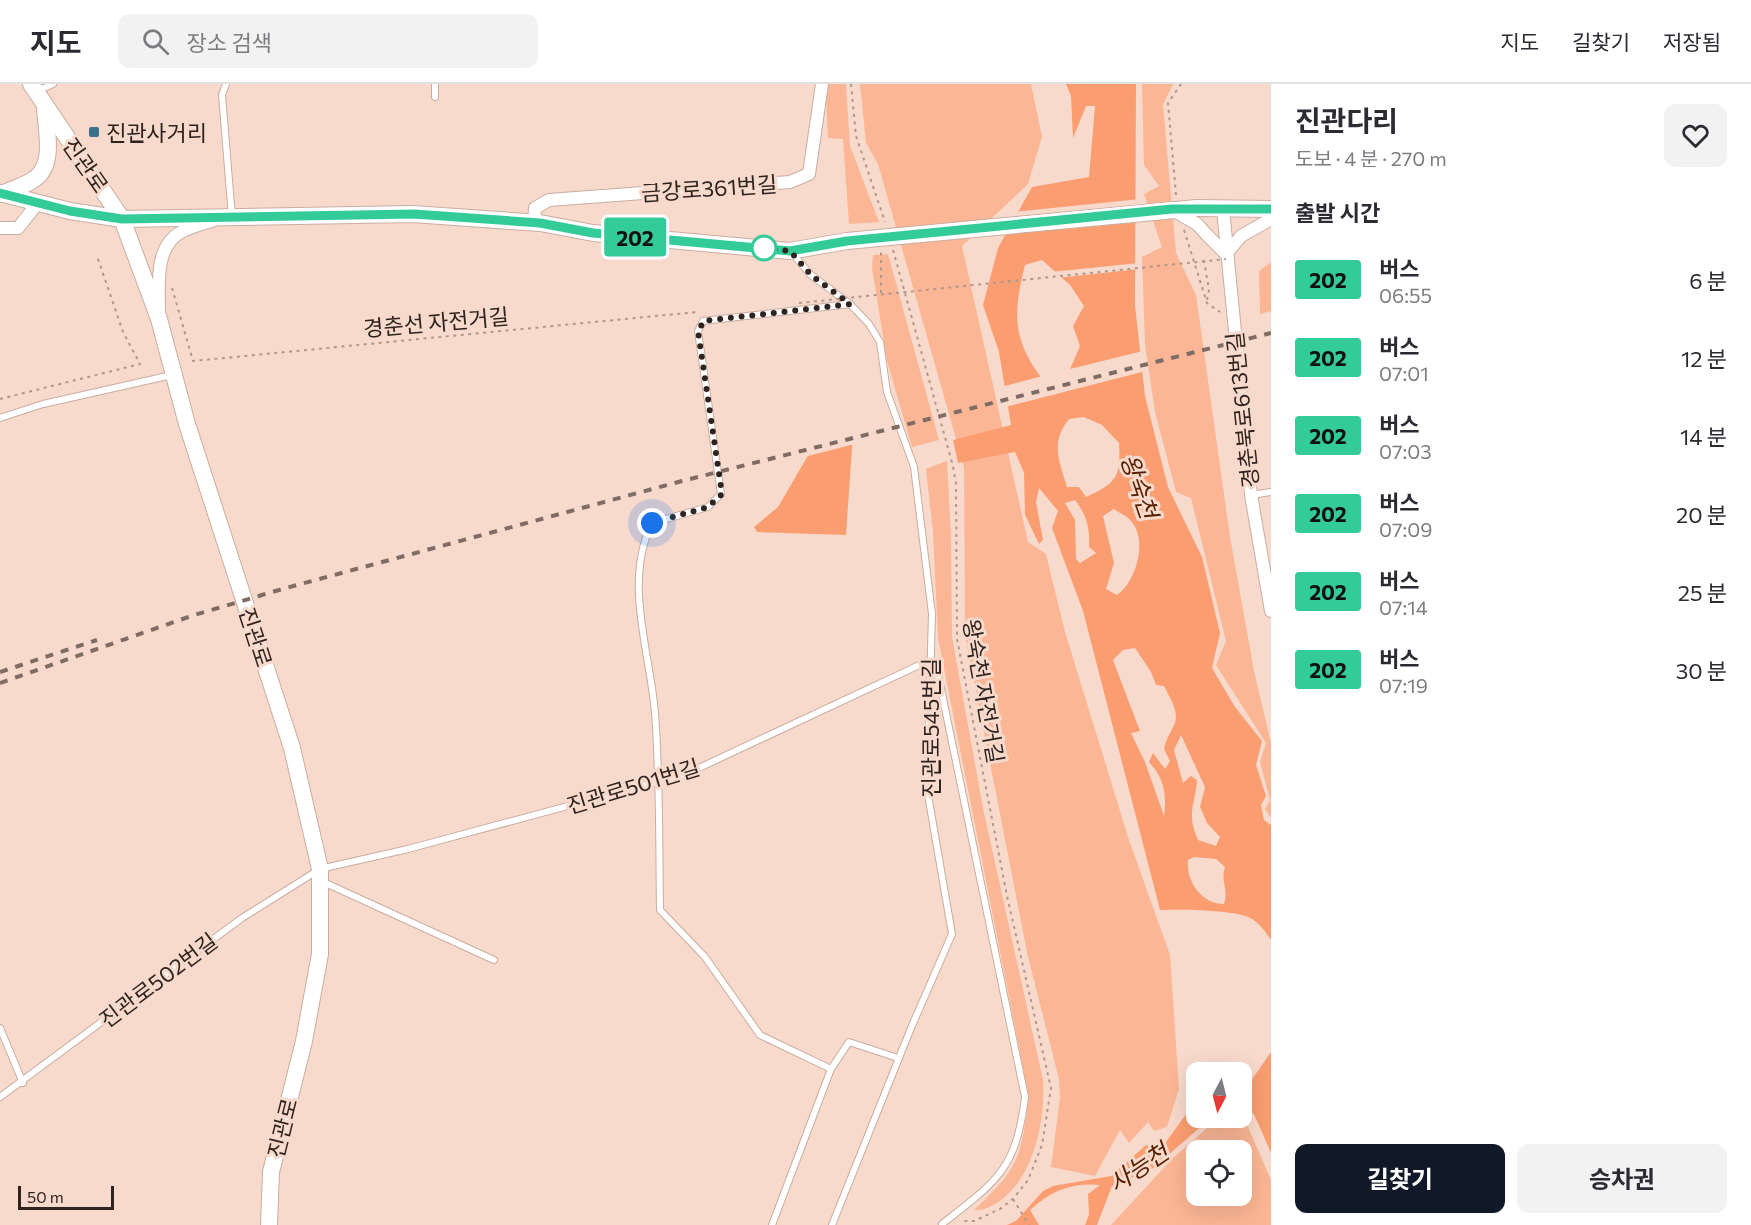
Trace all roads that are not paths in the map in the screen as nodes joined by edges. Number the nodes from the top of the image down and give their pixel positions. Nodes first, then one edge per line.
1 (53, 84) edge
2 (226, 84) edge
3 (435, 84) edge
4 (822, 84) edge
5 (37, 94) edge
6 (435, 97) dead end
7 (1, 194) edge
8 (37, 204) junction
9 (1172, 209) junction
10 (1223, 209) junction
11 (1271, 209) edge
12 (227, 218) junction
13 (122, 219) junction
14 (1271, 219) edge
15 (534, 223) junction
16 (0, 228) edge
17 (790, 251) junction
18 (1226, 257) junction
19 (850, 304) junction
20 (159, 319) junction
21 (172, 375) junction
22 (0, 418) edge
23 (1271, 492) edge
24 (1251, 495) junction
25 (1271, 611) edge
26 (930, 660) junction
27 (657, 782) junction
28 (320, 875) junction
29 (494, 960) dead end
30 (0, 1028) edge
31 (898, 1058) junction
32 (831, 1069) junction
33 (23, 1083) junction
34 (0, 1097) edge
35 (942, 1224) edge
36 (269, 1225) edge
37 (772, 1225) edge
38 (832, 1225) edge

1 - 5 lane
2 - 12 lane
3 - 6 lane
4 - 15 street, 금강로361번길
5 - 7 street
5 - 13 street, 진관로
7 - 8 street
8 - 13 street
8 - 16 street
9 - 10 street, bridge
9 - 17 street, bridge
9 - 18 street, bridge
10 - 11 street
10 - 18 street, 경춘북로613번길
12 - 13 street
12 - 15 street
12 - 20 street
13 - 20 street, 진관로
14 - 18 street
15 - 17 street
17 - 19 lane, 진관로545번길
18 - 24 street, 경춘북로613번길
19 - 26 lane, 진관로545번길
19 - 27 lane
20 - 21 street, 진관로
21 - 22 lane
21 - 28 street, 진관로
23 - 24 lane
24 - 25 street, 경춘북로613번길
26 - 27 lane, 진관로501번길
26 - 31 lane, 진관로545번길
26 - 35 lane
27 - 28 lane, 진관로501번길
27 - 32 lane
28 - 29 lane
28 - 33 lane, 진관로502번길
28 - 36 street, 진관로
30 - 33 lane
31 - 32 lane
31 - 38 lane, 진관로545번길
32 - 37 lane
33 - 34 lane, 진관로502번길

